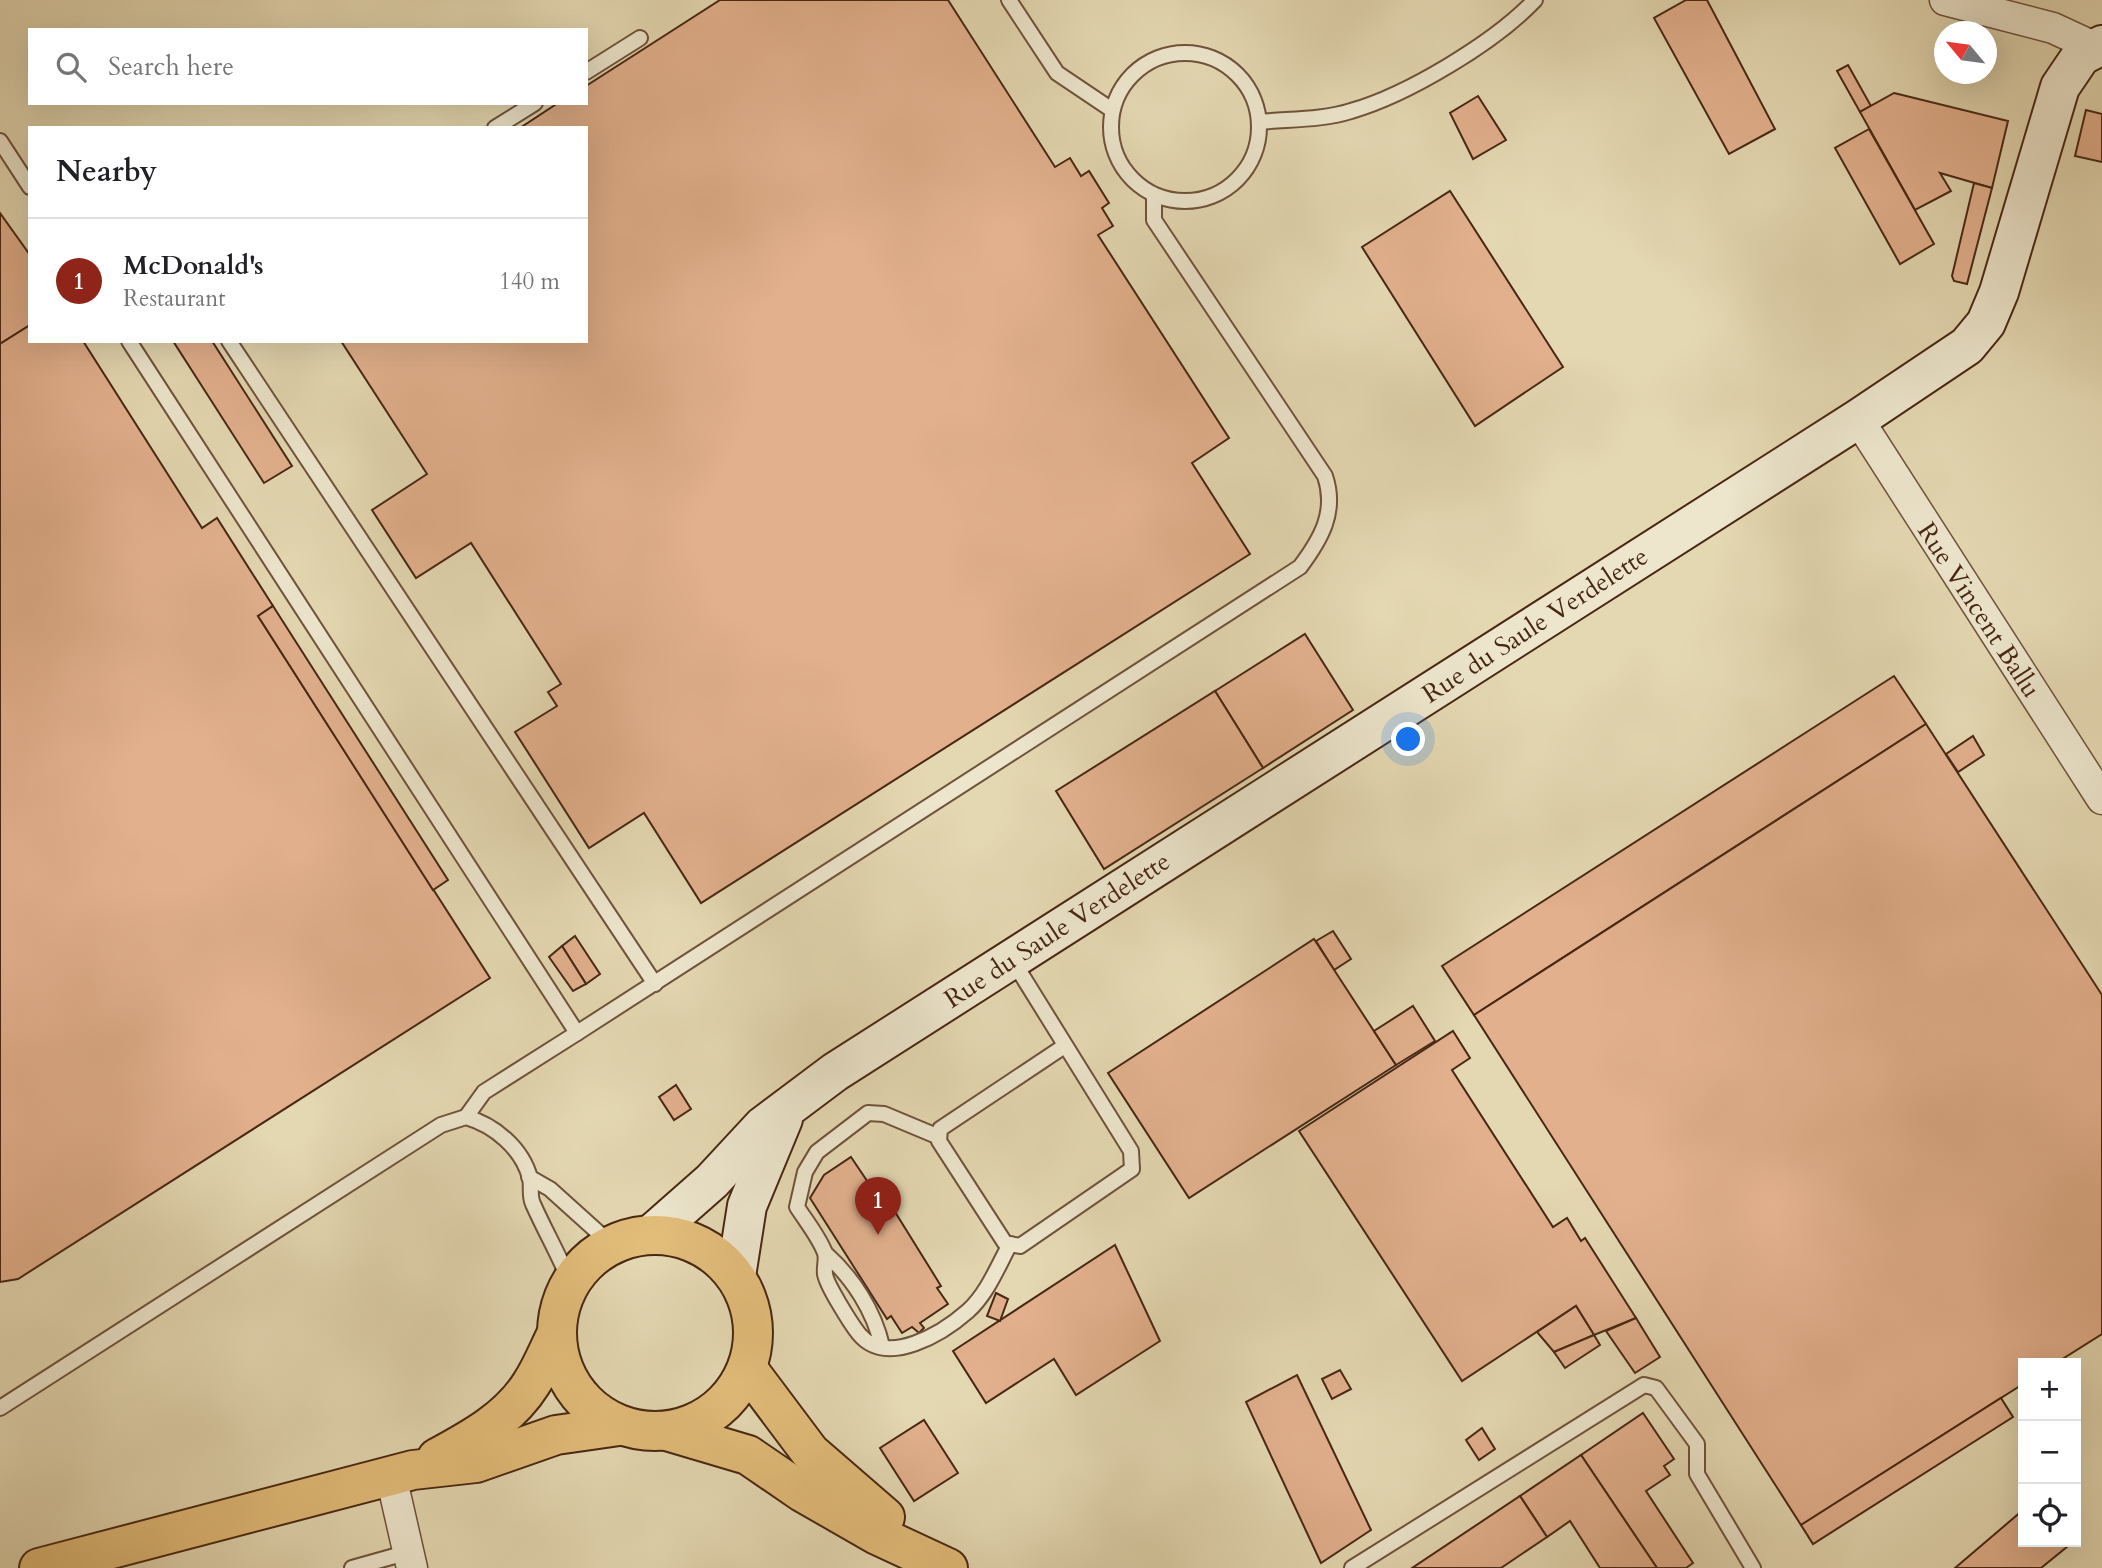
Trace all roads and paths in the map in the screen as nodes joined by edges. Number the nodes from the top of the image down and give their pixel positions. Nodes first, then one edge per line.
1 (1009, 0) edge
2 (1535, 0) edge
3 (1945, 0) edge
4 (640, 38) dead end
5 (2098, 46) edge
6 (588, 71) edge
7 (532, 105) edge
8 (1112, 110) junction
9 (1259, 122) junction
10 (498, 126) edge
11 (0, 141) edge
12 (28, 184) edge
13 (1154, 196) junction
14 (130, 343) edge
15 (230, 343) edge
16 (1858, 419) junction
17 (2102, 799) edge
18 (1012, 960) junction
19 (655, 984) junction
20 (577, 1033) junction
21 (1063, 1047) junction
22 (790, 1107) junction
23 (466, 1117) junction
24 (939, 1137) junction
25 (530, 1177) junction
26 (653, 1233) junction
27 (611, 1244) junction
28 (1010, 1244) junction
29 (826, 1254) junction
30 (736, 1276) junction
31 (570, 1282) junction
32 (555, 1335) junction
33 (882, 1346) junction
34 (747, 1368) junction
35 (0, 1408) edge
36 (619, 1426) junction
37 (667, 1431) junction
38 (402, 1473) junction
39 (410, 1560) edge
40 (944, 1566) edge
41 (39, 1568) edge
42 (352, 1568) edge
43 (1352, 1568) edge
44 (1753, 1568) edge

1 - 8 lane
2 - 9 lane
3 - 5 street
4 - 6 lane
5 - 16 street, Rue du Saule Verdelette
7 - 10 lane
8 - 9 lane
8 - 13 lane
9 - 13 lane
11 - 12 lane
13 - 19 lane
14 - 20 lane
15 - 19 lane
16 - 17 street, Rue Vincent Ballu
16 - 18 street, Rue du Saule Verdelette
18 - 21 lane
18 - 22 street, Rue du Saule Verdelette
19 - 20 lane
20 - 23 lane
21 - 24 lane
21 - 28 lane
22 - 26 street, Rue du Saule Verdelette
22 - 30 street, Rue du Saule Verdelette
23 - 25 lane
23 - 35 lane
24 - 28 lane
24 - 29 lane
25 - 27 lane
25 - 31 lane
26 - 27 main road
26 - 30 main road
27 - 31 main road
28 - 33 lane
29 - 33 lane
29 - 33 lane
30 - 34 main road
31 - 32 main road
32 - 36 main road
32 - 38 main road
34 - 37 main road
34 - 40 main road
36 - 37 main road
36 - 38 main road
37 - 40 main road
38 - 39 street
38 - 41 main road
39 - 42 lane
43 - 44 lane

